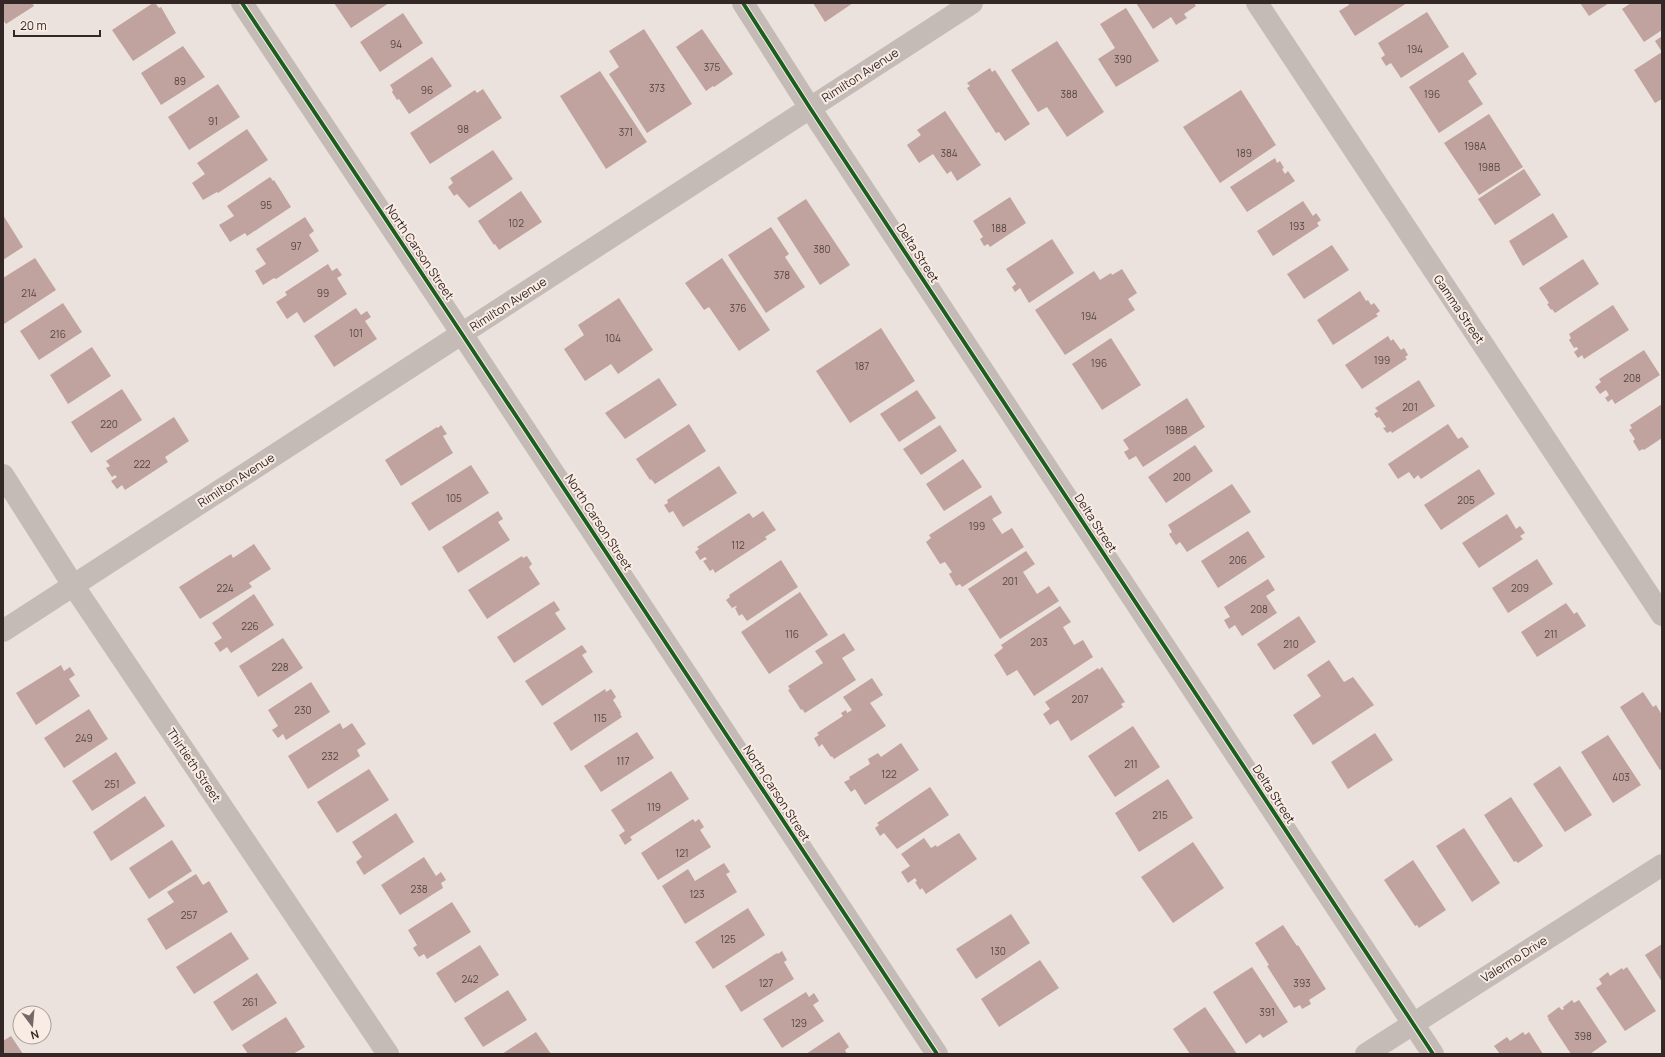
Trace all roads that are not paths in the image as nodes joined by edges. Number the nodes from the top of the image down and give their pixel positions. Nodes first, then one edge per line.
1 (242, 3) edge
2 (743, 3) edge
3 (972, 3) edge
4 (1257, 3) edge
5 (810, 108) junction
6 (462, 334) junction
7 (3, 475) edge
8 (73, 585) junction
9 (1662, 615) edge
10 (3, 631) edge
11 (1662, 865) edge
12 (1412, 1023) junction
13 (388, 1054) edge
14 (938, 1054) edge
15 (1366, 1054) edge
16 (1433, 1054) edge

1 - 6 street, North Carson Street
2 - 5 street, Delta Street
3 - 5 street, Rimilton Avenue
4 - 9 street, Gamma Street
5 - 6 street, Rimilton Avenue
5 - 12 street, Delta Street
6 - 8 street, Rimilton Avenue
6 - 14 street, North Carson Street
7 - 8 street, Thirtieth Street
8 - 10 street, Rimilton Avenue
8 - 13 street, Thirtieth Street
11 - 12 street, Valermo Drive
12 - 15 street, Valermo Drive
12 - 16 street, Delta Street

